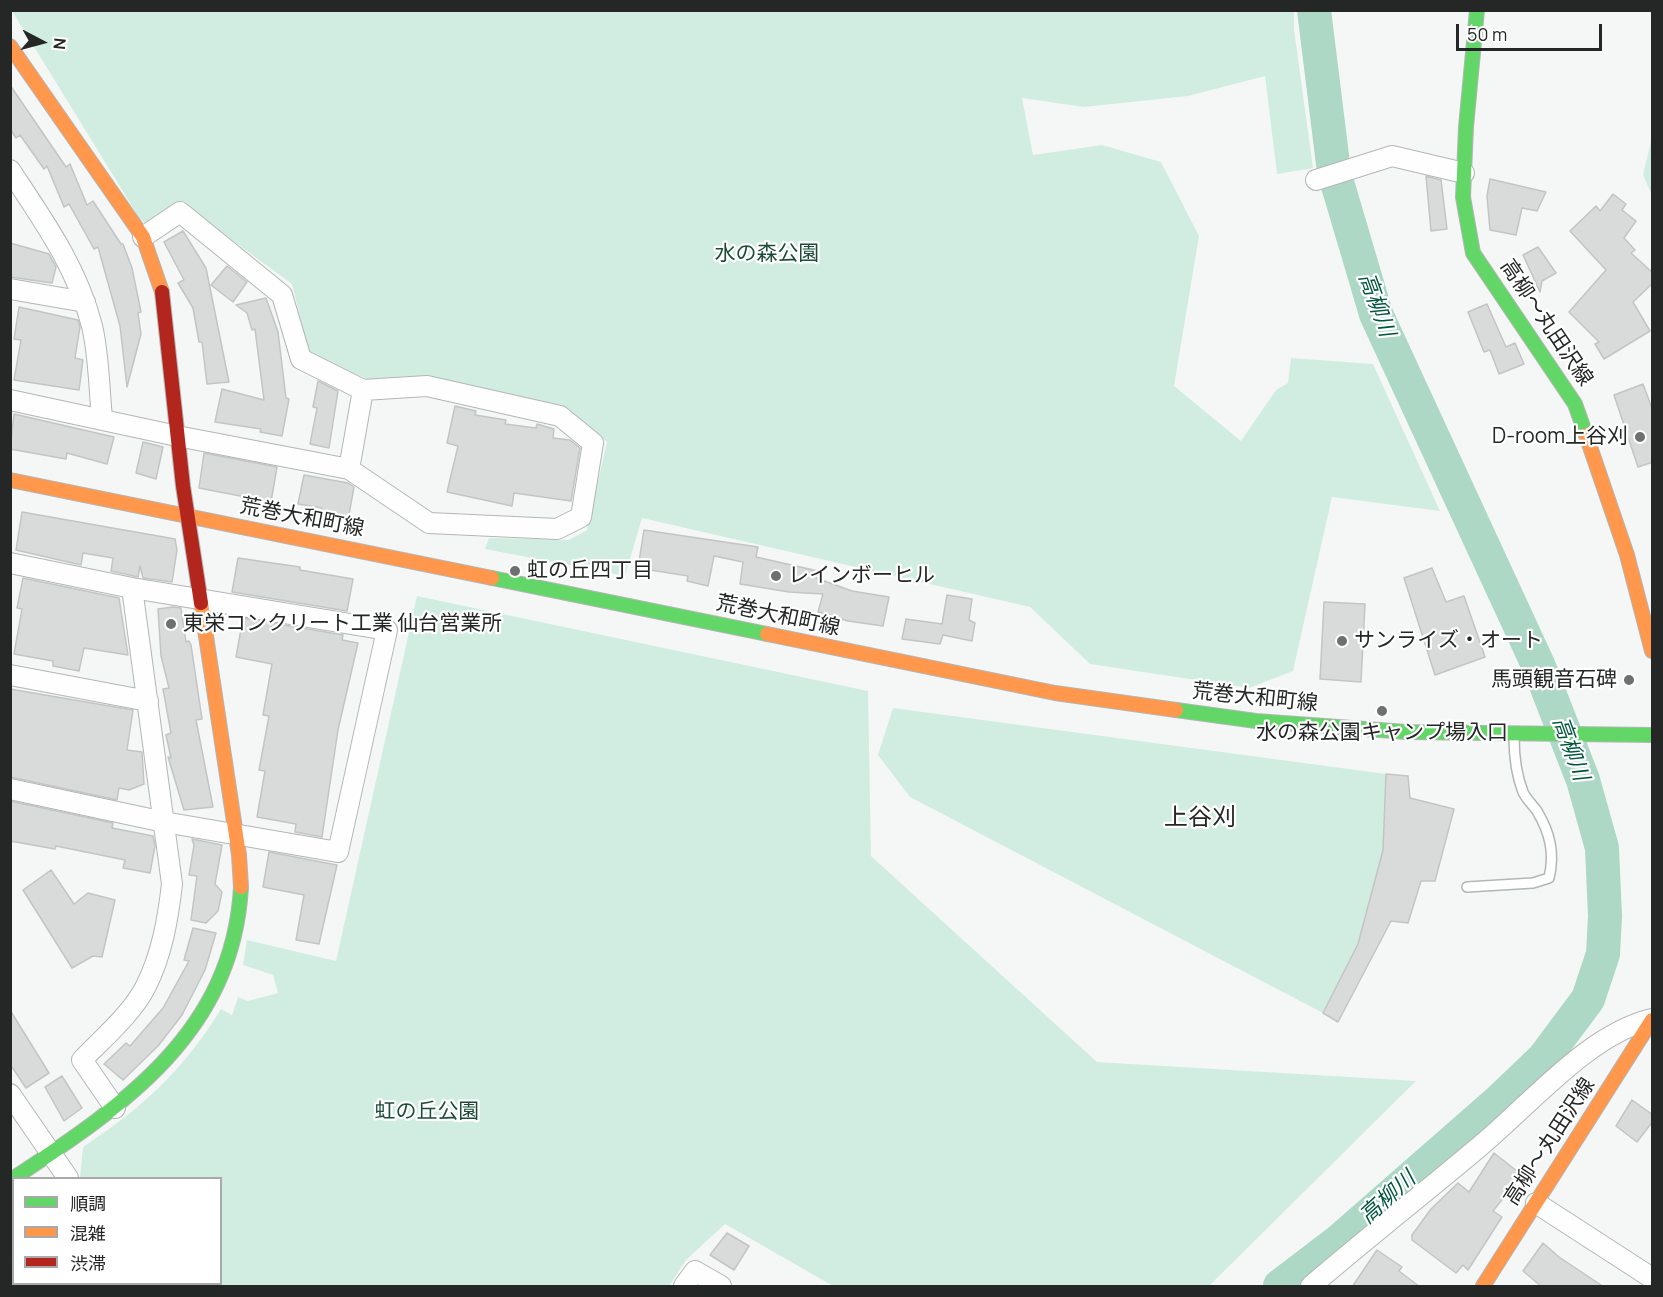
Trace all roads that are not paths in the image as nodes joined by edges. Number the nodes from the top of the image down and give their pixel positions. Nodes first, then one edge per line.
1 (1477, 10) edge
2 (10, 46) edge
3 (10, 170) edge
4 (1464, 174) junction
5 (1316, 180) dead end
6 (143, 237) junction
7 (10, 289) edge
8 (85, 302) junction
9 (363, 390) junction
10 (10, 400) edge
11 (102, 418) junction
12 (177, 436) junction
13 (349, 469) junction
14 (10, 480) edge
15 (187, 516) junction
16 (10, 563) edge
17 (132, 588) junction
18 (200, 600) junction
19 (1653, 651) edge
20 (10, 675) edge
21 (148, 701) junction
22 (1514, 735) junction
23 (1653, 735) edge
24 (10, 789) edge
25 (164, 822) junction
26 (235, 833) junction
27 (1467, 887) dead end
28 (1653, 1020) edge
29 (11, 1096) edge
30 (115, 1108) junction
31 (51, 1154) junction
32 (16, 1177) edge
33 (67, 1177) edge
34 (1536, 1203) junction
35 (1653, 1278) edge
36 (10, 1282) edge
37 (13, 1287) edge
38 (684, 1287) edge
39 (721, 1287) edge
40 (1311, 1287) edge
41 (1483, 1287) edge

1 - 4 street, 高柳～丸田沢線
2 - 6 street
3 - 8 street
4 - 5 street
4 - 19 street, 高柳～丸田沢線
6 - 9 street
6 - 12 street
7 - 8 street
8 - 11 street
9 - 13 street
9 - 13 street
10 - 11 street
11 - 12 street
12 - 13 street
12 - 15 street
14 - 15 street, 荒巻大和町線
15 - 18 street
15 - 22 street, 荒巻大和町線
16 - 17 street
17 - 18 street
17 - 21 street
18 - 26 street
18 - 26 street
20 - 21 street
21 - 25 street
22 - 23 street, 荒巻大和町線
22 - 27 lane
24 - 25 street
25 - 26 street
25 - 30 street
26 - 30 street
28 - 34 street, 高柳～丸田沢線
28 - 40 street
29 - 31 street
30 - 31 street
31 - 32 street
31 - 33 street
34 - 35 street
34 - 41 street, 高柳～丸田沢線
36 - 37 street
38 - 39 street

